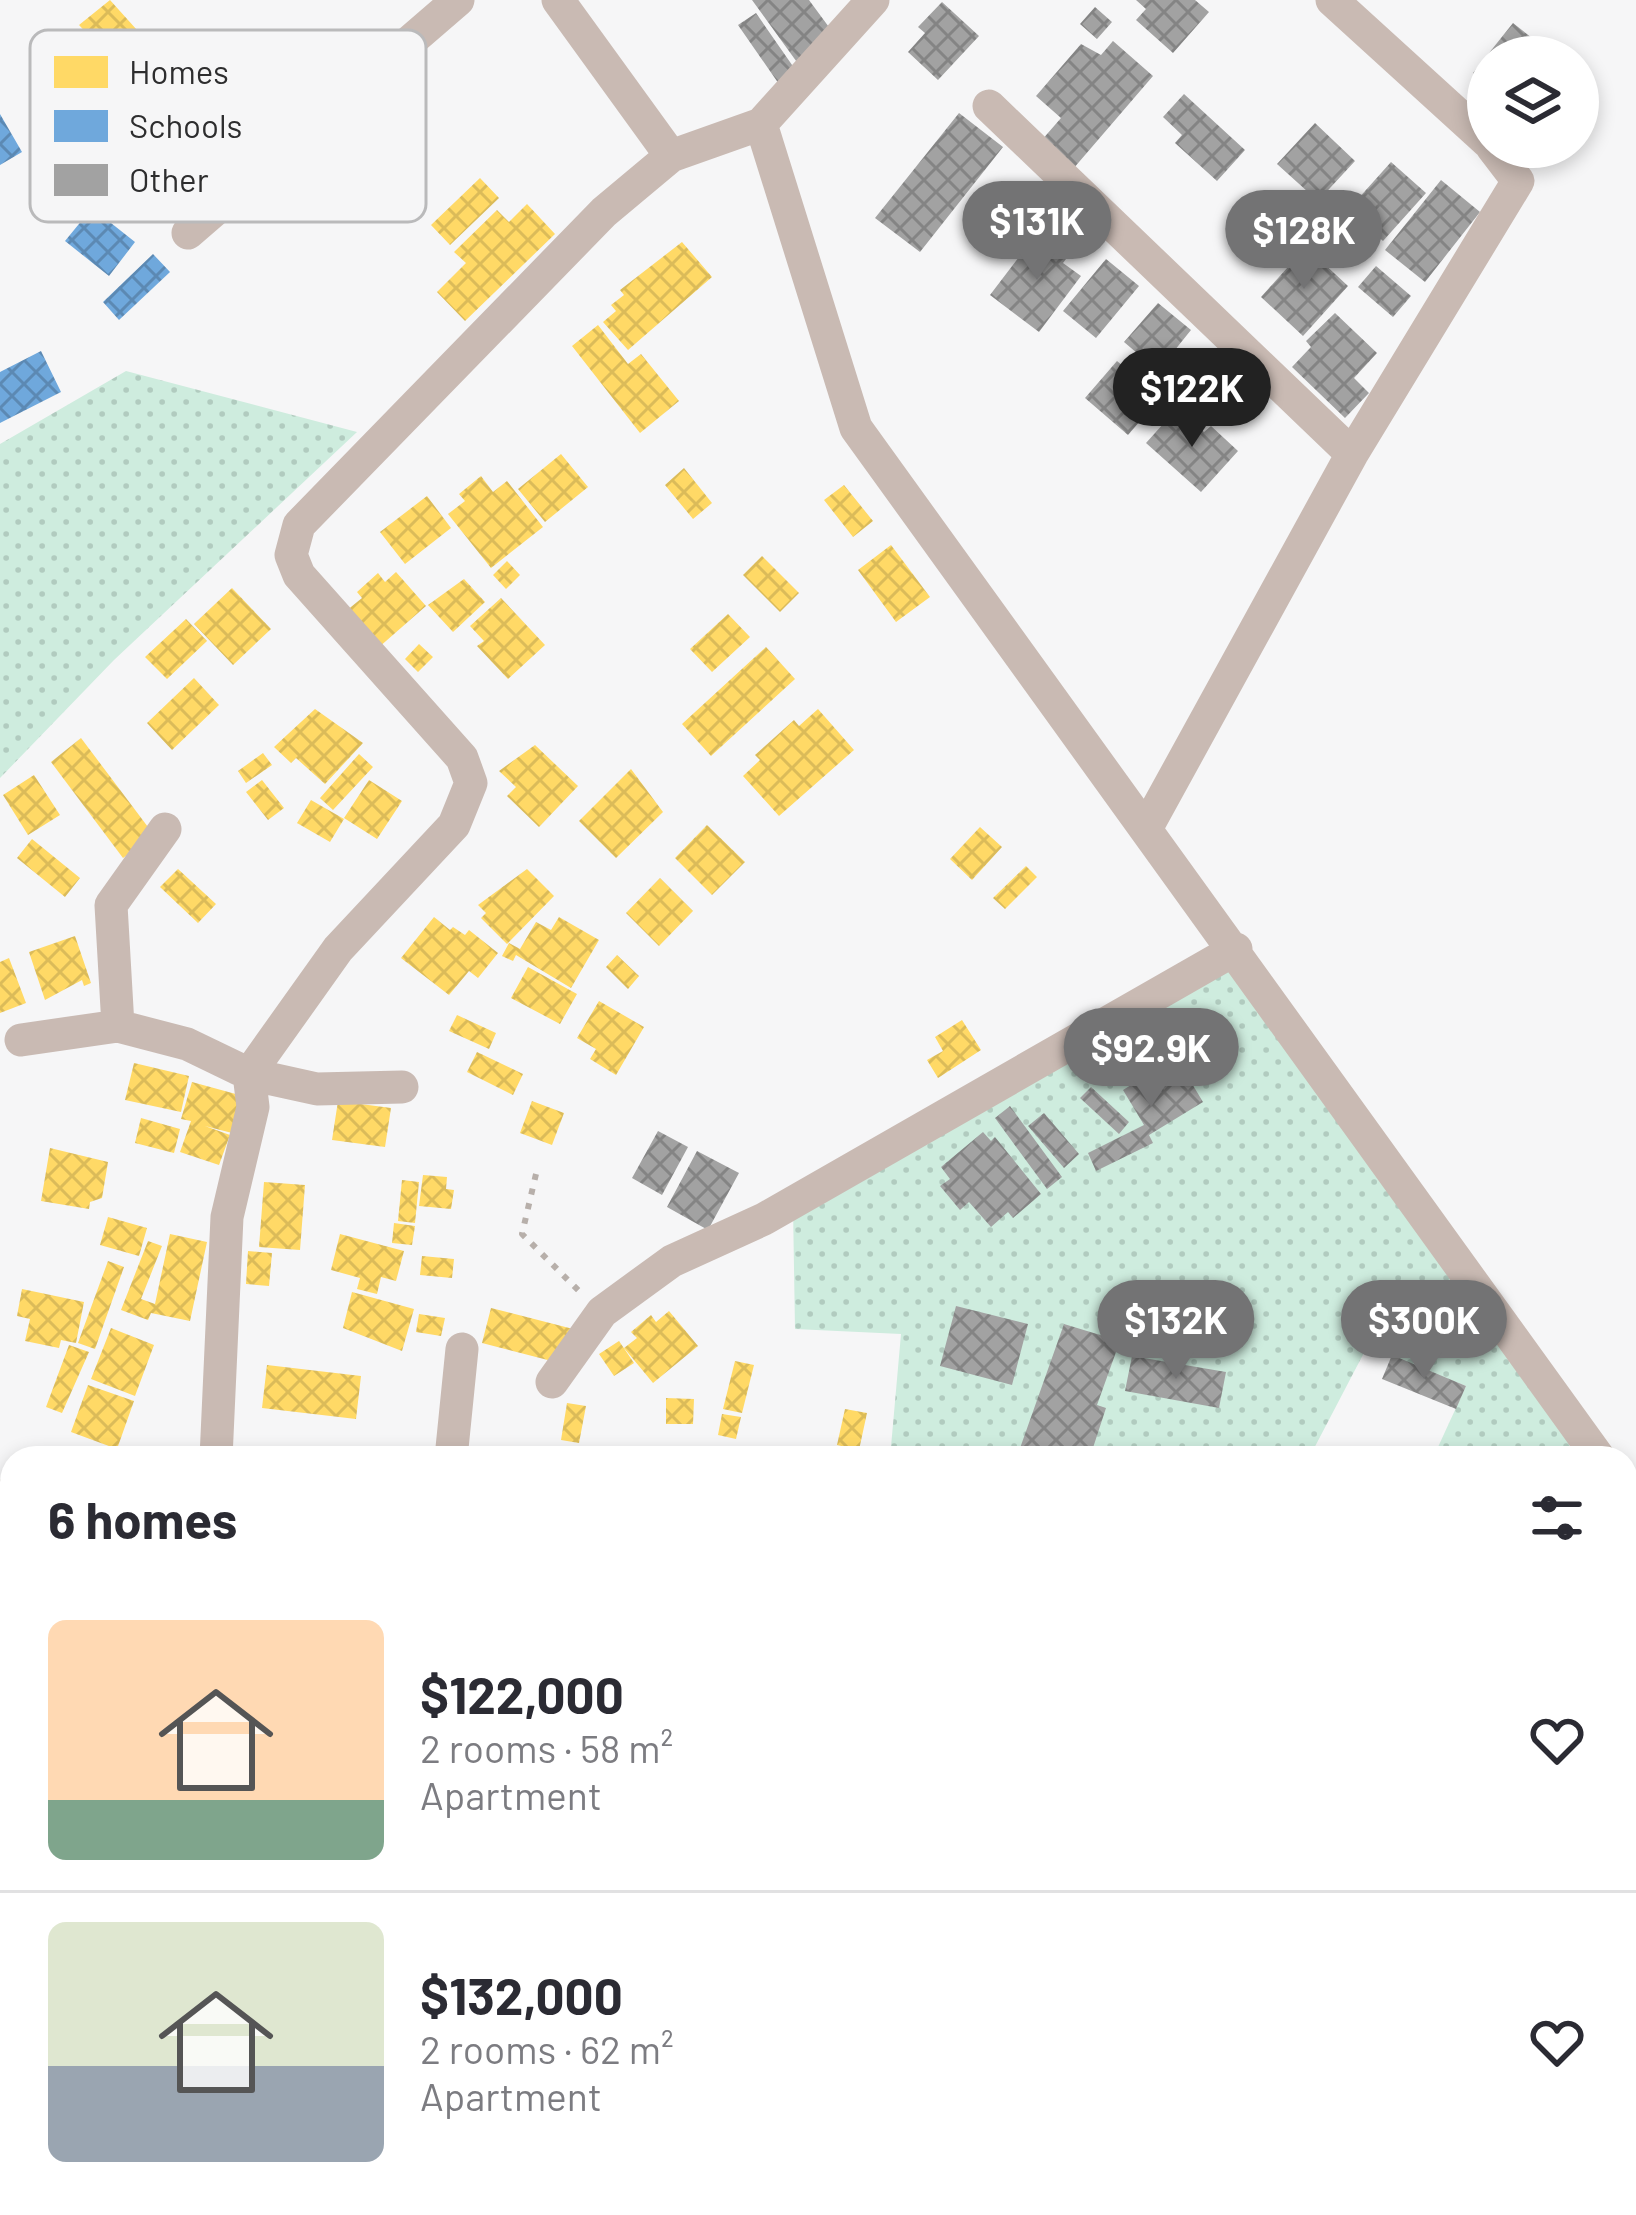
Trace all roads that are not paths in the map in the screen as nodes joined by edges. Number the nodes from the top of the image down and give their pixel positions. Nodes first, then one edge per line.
1 (458, 0) edge
2 (558, 0) edge
3 (873, 0) edge
4 (1332, 0) edge
5 (423, 30) edge
6 (989, 106) dead end
7 (761, 124) junction
8 (1467, 124) edge
9 (670, 156) junction
10 (1508, 168) edge
11 (201, 222) edge
12 (188, 233) dead end
13 (1352, 454) junction
14 (1147, 827) junction
15 (165, 829) dead end
16 (1236, 950) junction
17 (118, 1026) junction
18 (21, 1040) dead end
19 (249, 1074) junction
20 (402, 1088) dead end
21 (462, 1349) dead end
22 (552, 1382) dead end
23 (217, 1446) edge
24 (453, 1446) edge
25 (1590, 1446) edge

1 - 5 street
2 - 9 street
3 - 7 street
4 - 8 street
6 - 13 street
7 - 9 street
7 - 14 street
9 - 19 street
10 - 13 street
11 - 12 street
13 - 14 street
14 - 16 street
15 - 17 street
16 - 22 street
16 - 25 street
17 - 18 street
17 - 19 street
19 - 20 street
19 - 23 street
21 - 24 street

